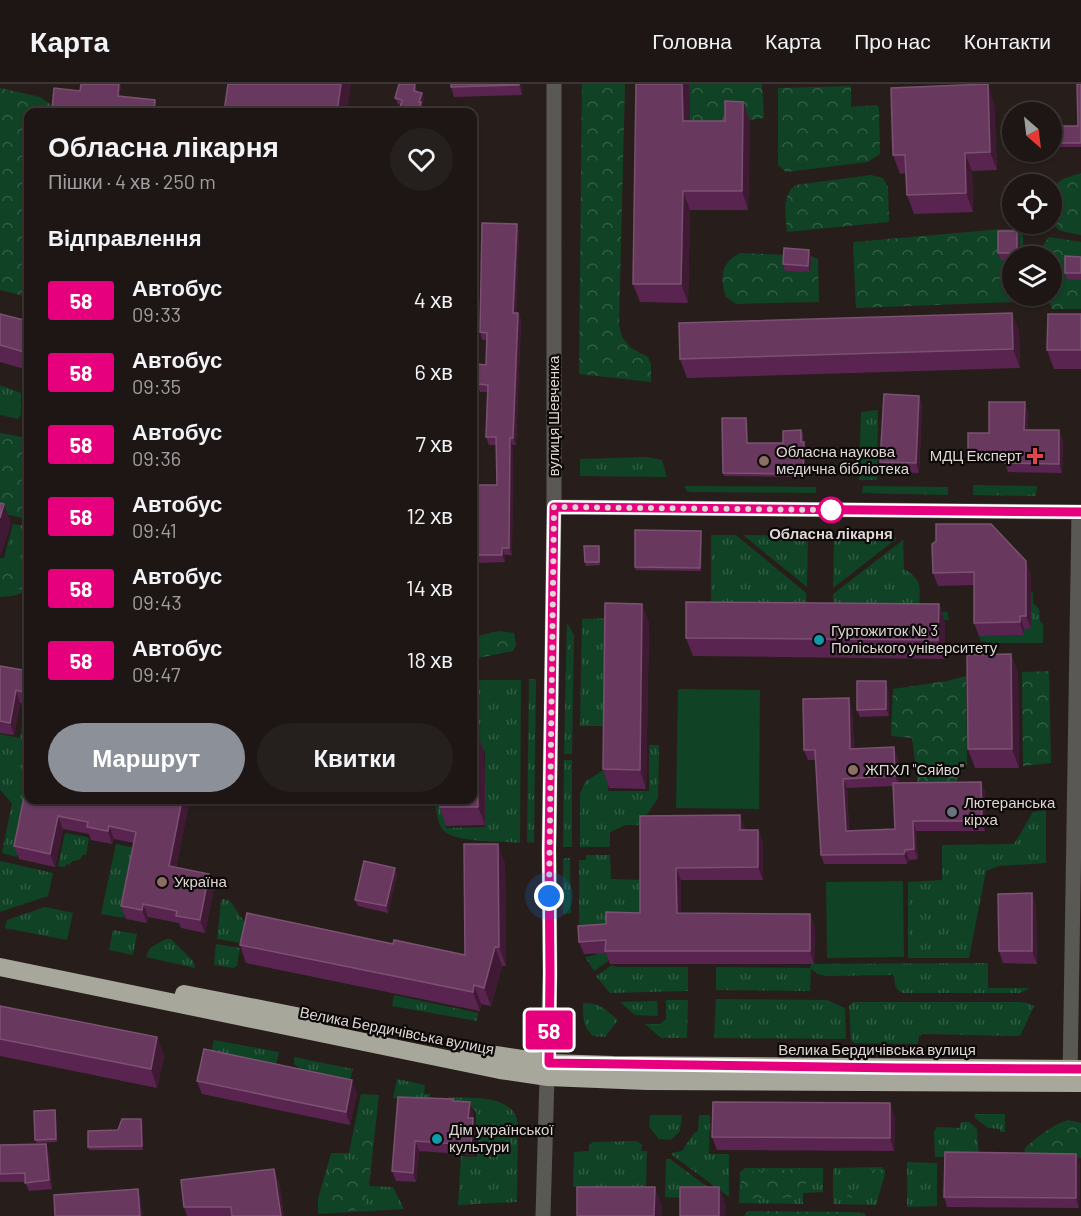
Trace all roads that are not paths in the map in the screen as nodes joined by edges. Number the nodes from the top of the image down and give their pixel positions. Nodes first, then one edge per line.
1 (554, 84) edge
2 (554, 507) junction
3 (1080, 512) edge
4 (0, 956) edge
5 (0, 967) edge
6 (548, 1070) junction
7 (1076, 1076) edge
8 (543, 1216) edge

1 - 2 street, вулиця Шевченка
2 - 3 street
2 - 6 street, вулиця Шевченка
3 - 7 street
4 - 6 highway, Велика Бердичівська вулиця
5 - 6 highway, Велика Бердичівська вулиця
6 - 7 highway, Велика Бердичівська вулиця
6 - 8 street, вулиця Шевченка

